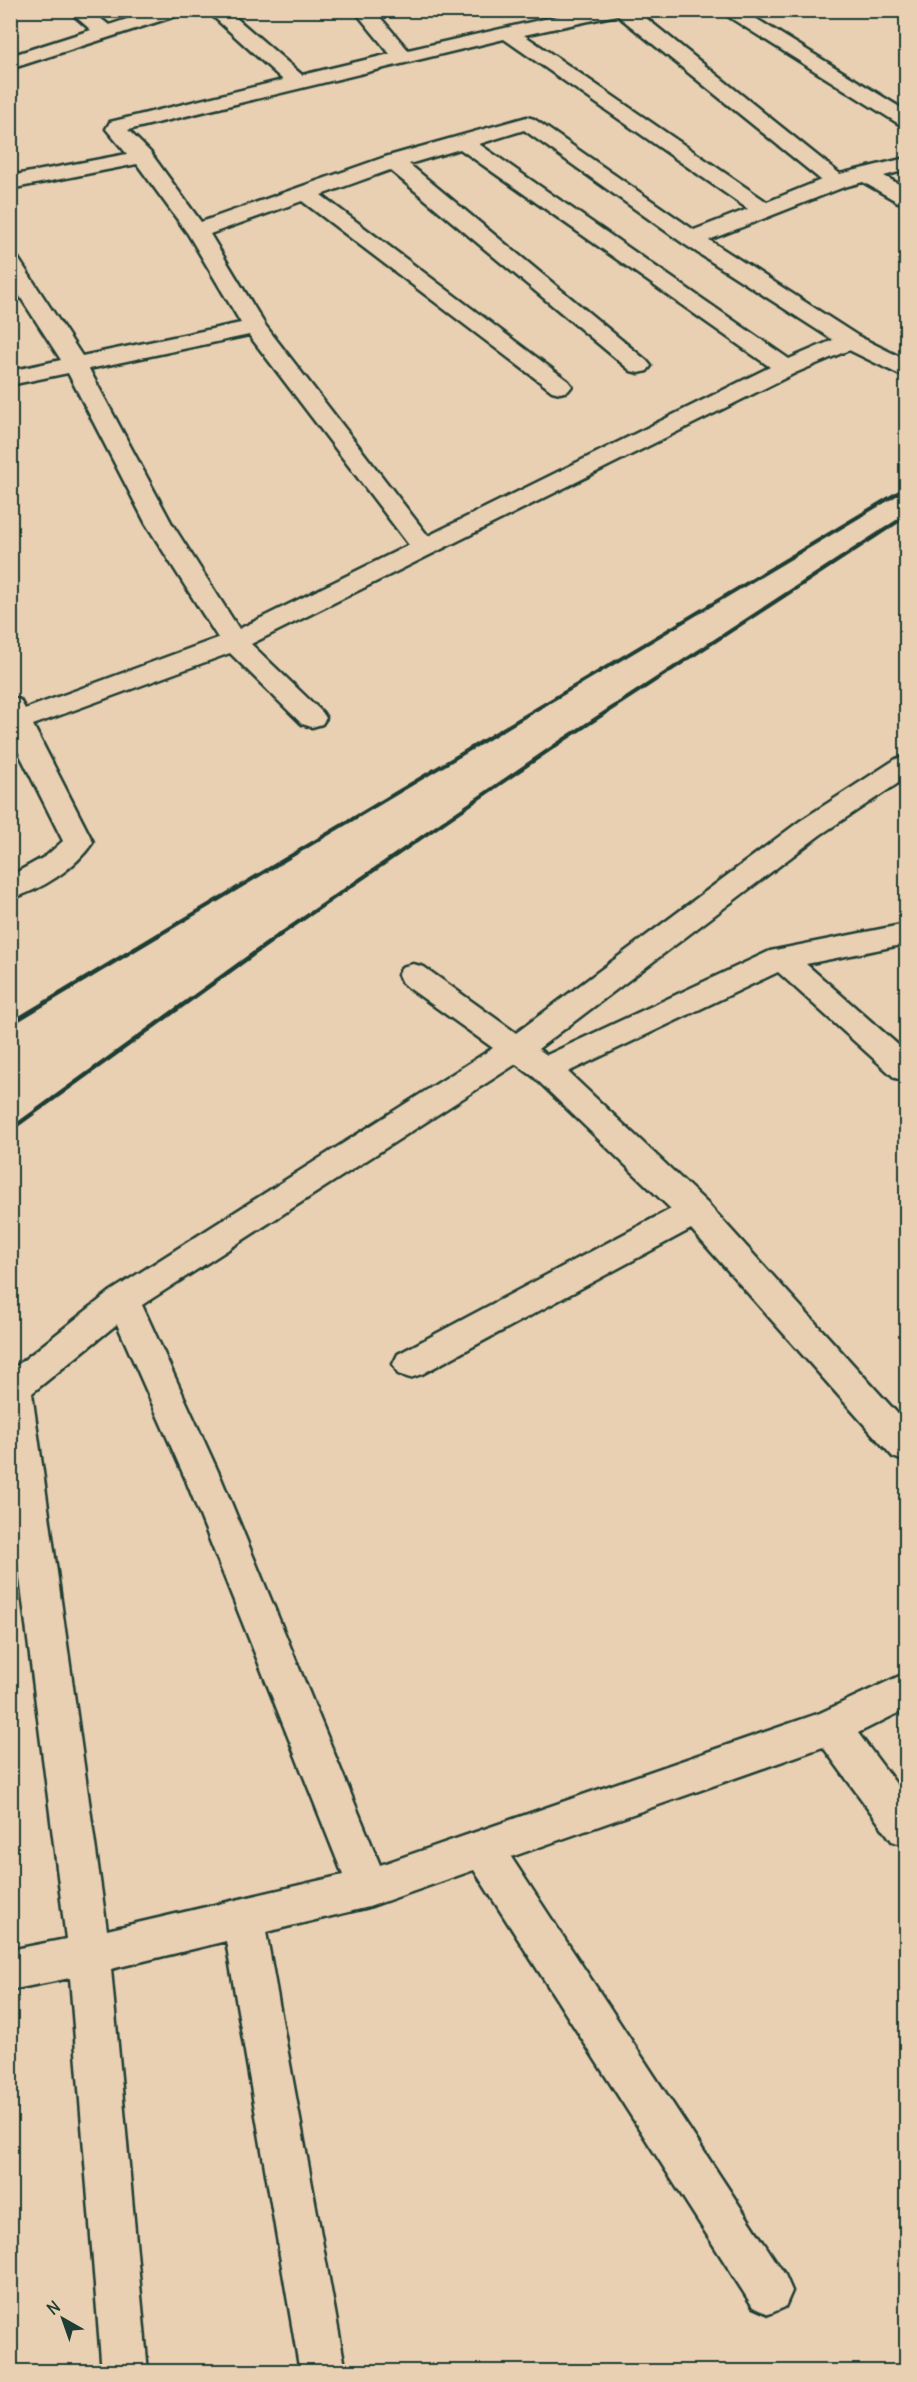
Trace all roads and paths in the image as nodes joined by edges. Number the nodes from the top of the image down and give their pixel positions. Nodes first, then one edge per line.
1 (77, 10) edge
2 (174, 10) edge
3 (215, 10) edge
4 (363, 10) edge
5 (615, 10) edge
6 (623, 10) edge
7 (727, 10) edge
8 (106, 32) junction
9 (507, 32) junction
10 (403, 57) junction
11 (10, 63) edge
12 (297, 82) junction
13 (906, 120) edge
14 (463, 142) junction
15 (142, 157) junction
16 (393, 162) junction
17 (906, 164) edge
18 (867, 175) junction
19 (836, 182) junction
20 (10, 183) edge
21 (303, 192) junction
22 (906, 197) edge
23 (764, 210) junction
24 (197, 231) junction
25 (692, 239) junction
26 (10, 263) edge
27 (255, 327) junction
28 (850, 340) junction
29 (75, 364) junction
30 (639, 366) dead end
31 (787, 368) junction
32 (906, 369) edge
33 (10, 378) edge
34 (560, 386) dead end
35 (423, 548) junction
36 (234, 642) junction
37 (14, 714) edge
38 (312, 718) dead end
39 (906, 765) edge
40 (10, 889) edge
41 (906, 934) edge
42 (781, 958) junction
43 (413, 975) dead end
44 (516, 1049) junction
45 (545, 1069) junction
46 (906, 1070) edge
47 (695, 1212) junction
48 (123, 1300) junction
49 (410, 1364) dead end
50 (12, 1389) edge
51 (906, 1447) edge
52 (906, 1690) edge
53 (831, 1727) junction
54 (906, 1828) edge
55 (482, 1848) junction
56 (369, 1888) junction
57 (243, 1917) junction
58 (89, 1954) junction
59 (10, 1970) edge
60 (769, 2291) dead end
61 (124, 2372) edge
62 (323, 2372) edge

1 - 8 street
2 - 8 street
3 - 12 street
4 - 10 street
5 - 9 street
6 - 19 street
7 - 13 street
8 - 11 street
9 - 10 street
9 - 23 street
10 - 12 street
12 - 15 street
14 - 16 street
14 - 25 street
14 - 31 street
15 - 20 street
15 - 24 street
16 - 21 street
16 - 30 street
17 - 18 street
18 - 19 street
18 - 22 street
19 - 23 street
21 - 24 street
21 - 34 street
23 - 25 street
24 - 27 street
25 - 28 street
26 - 29 street
27 - 29 street
27 - 35 street
28 - 31 street
28 - 32 street
29 - 33 street
29 - 36 street
31 - 35 street
35 - 36 street
36 - 37 street
36 - 38 street
37 - 40 street
39 - 44 street
41 - 42 street
42 - 45 street
42 - 46 street
43 - 44 street
44 - 45 street
44 - 48 street
45 - 47 street
47 - 49 street
47 - 51 street
48 - 50 street
48 - 56 street
50 - 58 street
52 - 53 street
53 - 54 street
53 - 55 street
55 - 56 street
55 - 60 street
56 - 57 street
57 - 58 street
57 - 62 street
58 - 59 street
58 - 61 street

